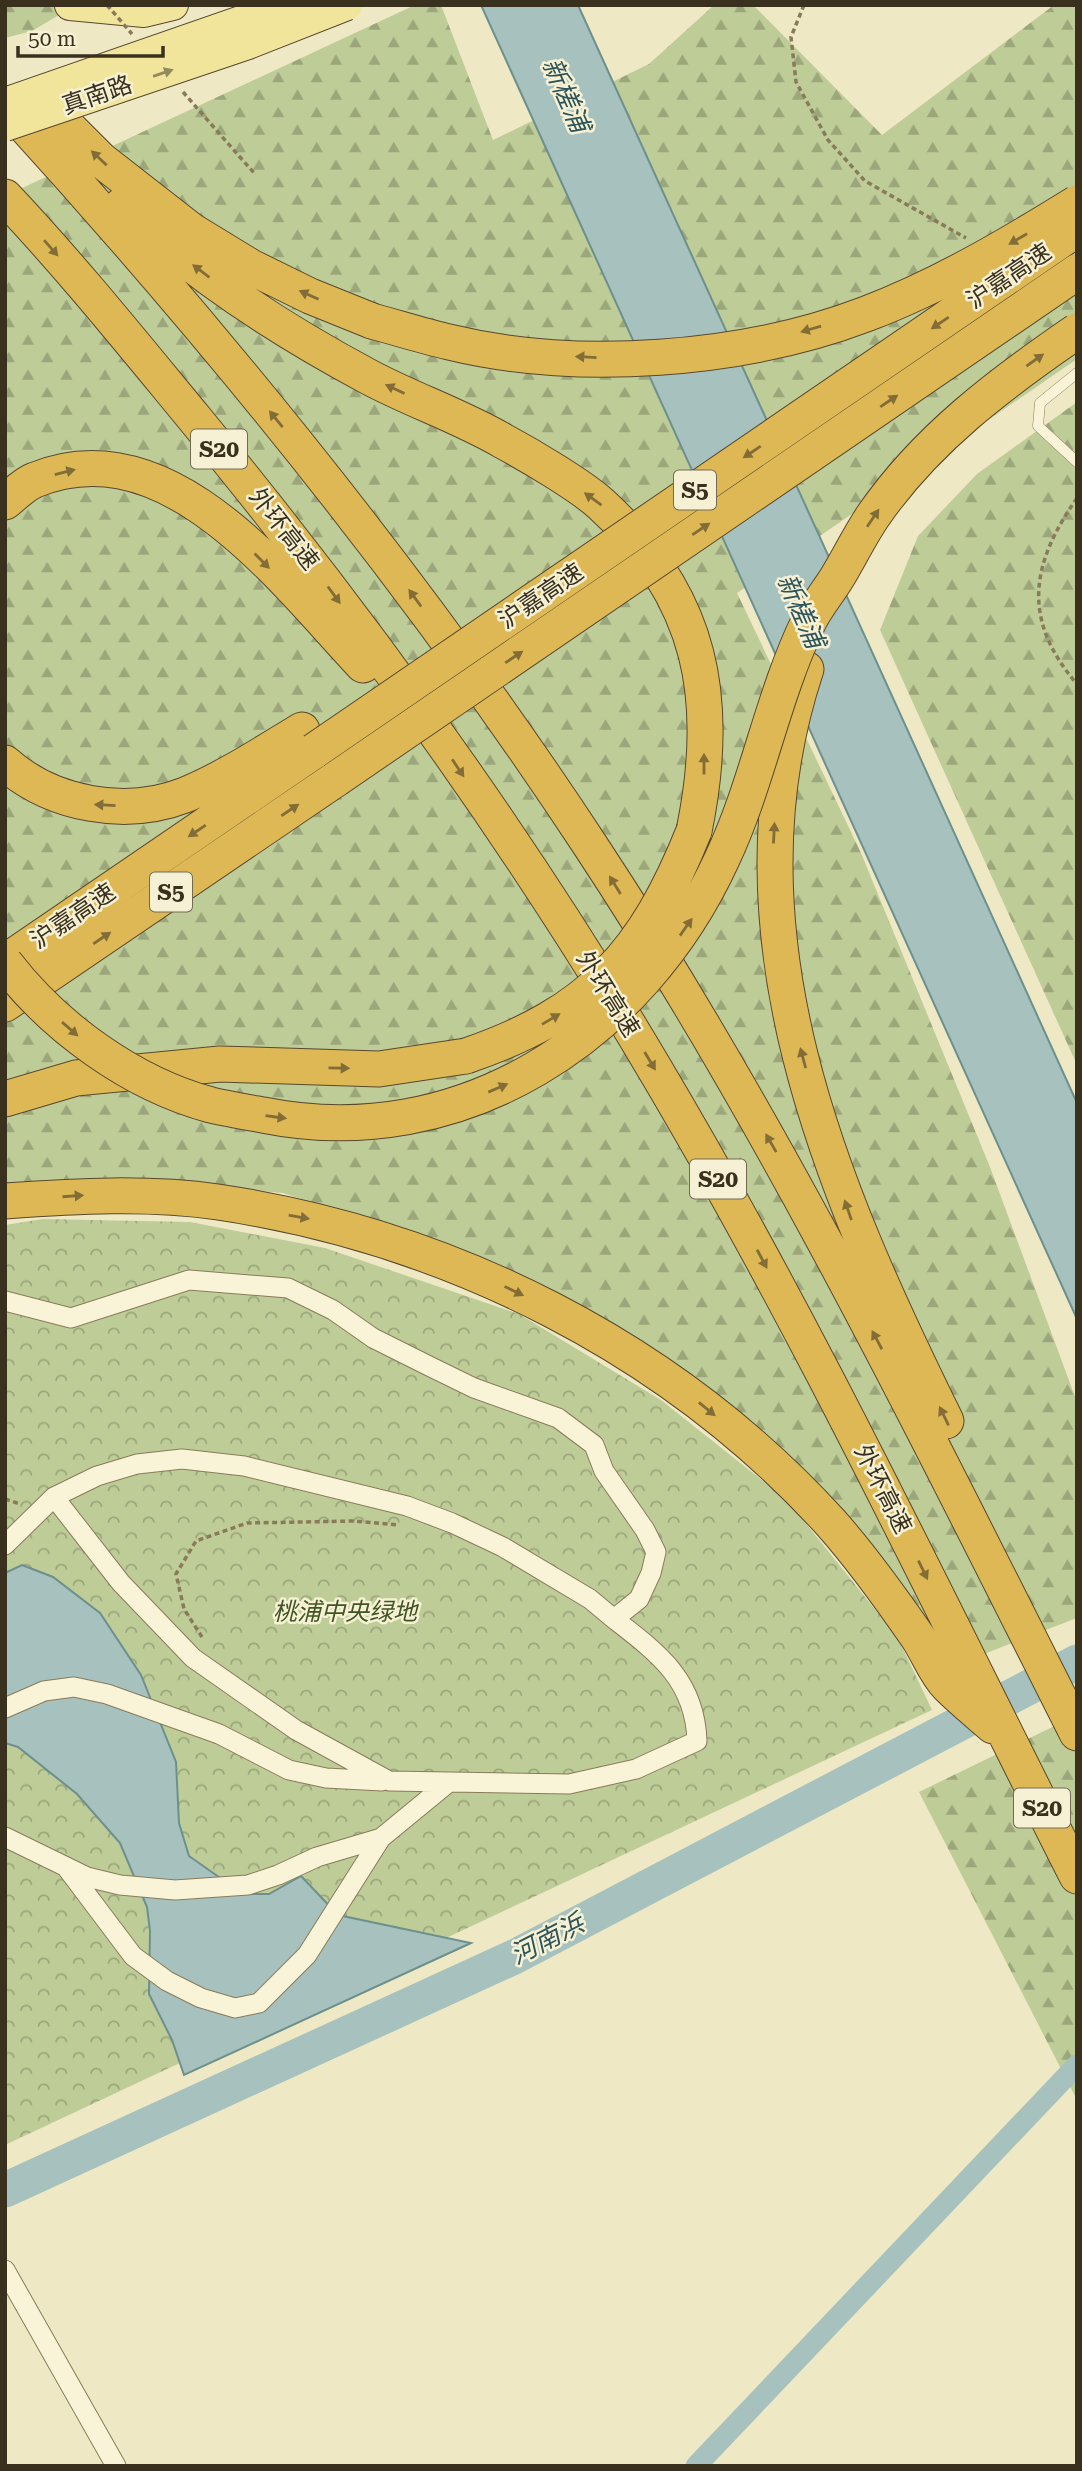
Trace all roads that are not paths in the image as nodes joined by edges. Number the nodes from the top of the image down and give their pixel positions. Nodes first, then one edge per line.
1 (70, 5) edge
2 (173, 5) edge
3 (287, 5) edge
4 (347, 5) edge
5 (5, 97) edge
6 (5, 103) edge
7 (5, 126) edge
8 (73, 178) junction
9 (5, 197) edge
10 (1077, 203) edge
11 (1077, 229) edge
12 (1077, 272) edge
13 (1077, 331) edge
14 (1077, 373) edge
15 (1077, 461) edge
16 (5, 502) edge
17 (837, 576) junction
18 (420, 712) junction
19 (308, 741) junction
20 (5, 763) edge
21 (5, 962) edge
22 (5, 1004) edge
23 (5, 1098) edge
24 (5, 1201) edge
25 (5, 1301) edge
26 (54, 1497) junction
27 (5, 1545) edge
28 (614, 1619) junction
29 (1040, 1636) junction
30 (959, 1677) junction
31 (5, 1708) edge
32 (1073, 1710) edge
33 (388, 1781) junction
34 (447, 1783) junction
35 (5, 1837) edge
36 (381, 1838) junction
37 (66, 1867) junction
38 (1077, 1876) edge
39 (5, 2270) edge
40 (116, 2466) edge

1 - 2 main road
3 - 6 main road, 真南路, bridge
7 -> 4 main road, 真南路, bridge
10 -> 5 highway, bridge
6 - 8 highway, S20
23 -> 8 highway, bridge
29 -> 8 highway, S20
9 -> 18 highway, 外环高速 / S20
11 -> 19 highway, 沪嘉高速 / S5, bridge
22 -> 12 highway, 沪嘉高速 / S5, bridge
17 -> 13 highway, bridge
14 - 15 lane
16 -> 18 highway
21 -> 17 highway, bridge
29 -> 17 highway, bridge
18 -> 30 highway, 外环高速 / S20
19 -> 20 highway
19 -> 21 highway, 沪嘉高速 / S5
24 -> 30 highway
25 - 28 street
26 - 27 street
26 - 28 street
26 - 33 street
28 - 34 street
29 - 32 highway
30 - 38 highway, S20
31 - 33 street
33 - 34 street
34 - 36 street
35 - 37 street
36 - 37 street
36 - 37 street
39 - 40 street

